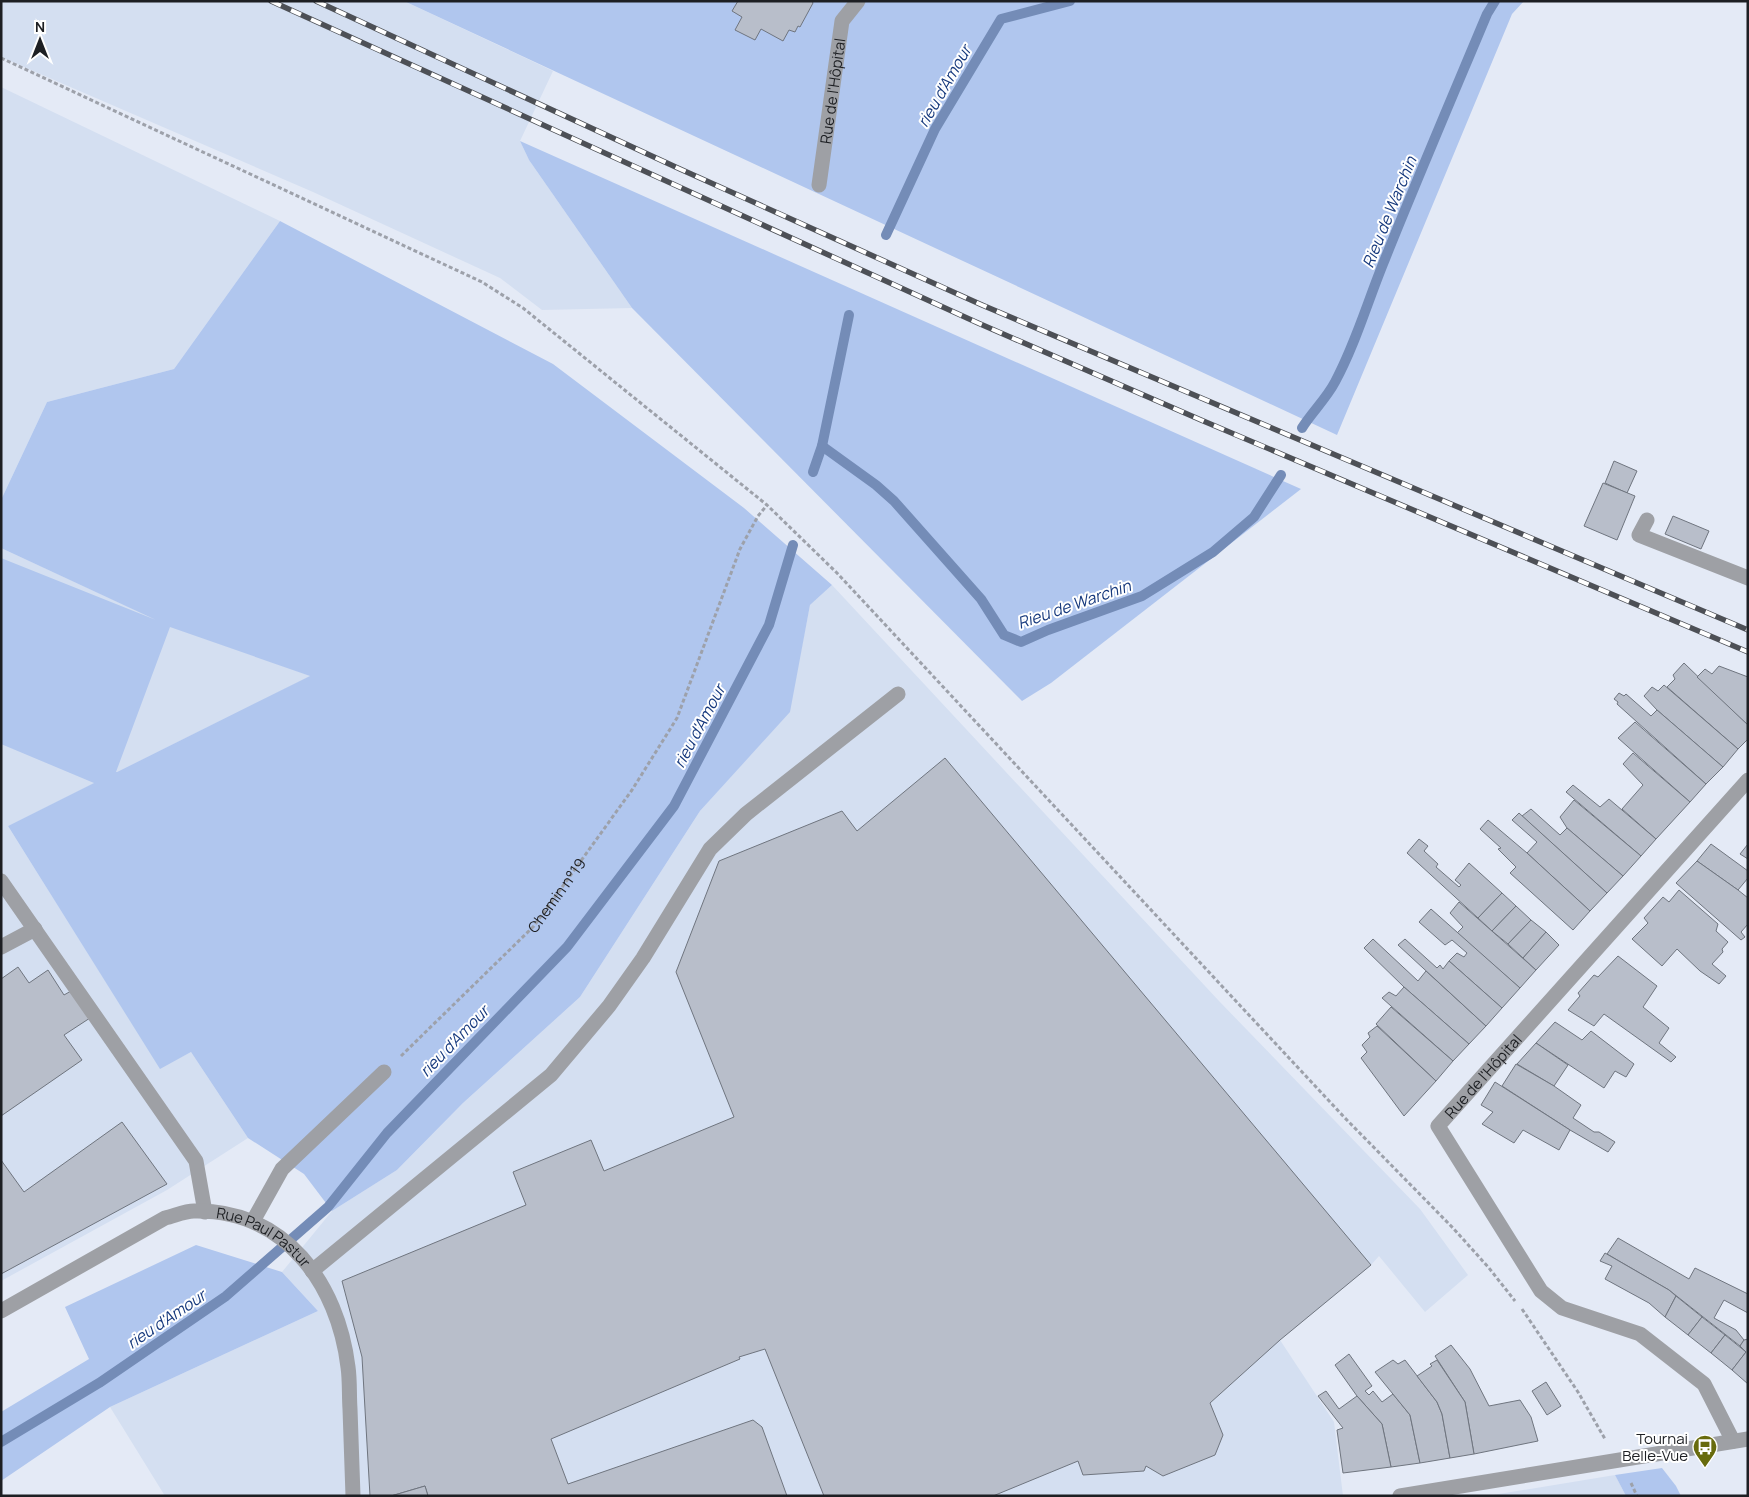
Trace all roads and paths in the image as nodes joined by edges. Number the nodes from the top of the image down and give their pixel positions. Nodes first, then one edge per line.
1 (858, 1) edge
2 (1, 58) edge
3 (819, 186) dead end
4 (767, 505) junction
5 (1647, 520) dead end
6 (1748, 578) edge
7 (898, 694) dead end
8 (1748, 780) edge
9 (1, 881) edge
10 (35, 930) junction
11 (1, 947) edge
12 (384, 1072) joint
13 (205, 1212) junction
14 (253, 1221) junction
15 (312, 1271) junction
16 (1, 1311) edge
17 (1740, 1440) edge
18 (1619, 1460) junction
19 (354, 1496) edge
20 (1400, 1496) edge

1 - 3 street, Rue de l'Hôpital
2 - 4 path
4 - 12 path, Chemin n°19
4 - 18 path
5 - 6 street
7 - 15 street
8 - 17 street, Rue de l'Hôpital
9 - 10 street
10 - 11 street
10 - 13 street
12 - 14 street
13 - 14 street, Rue Paul Pastur
13 - 16 street, Rue Paul Pastur
14 - 15 street, Rue Paul Pastur
15 - 19 street, Rue Paul Pastur
17 - 18 street
18 - 20 street

